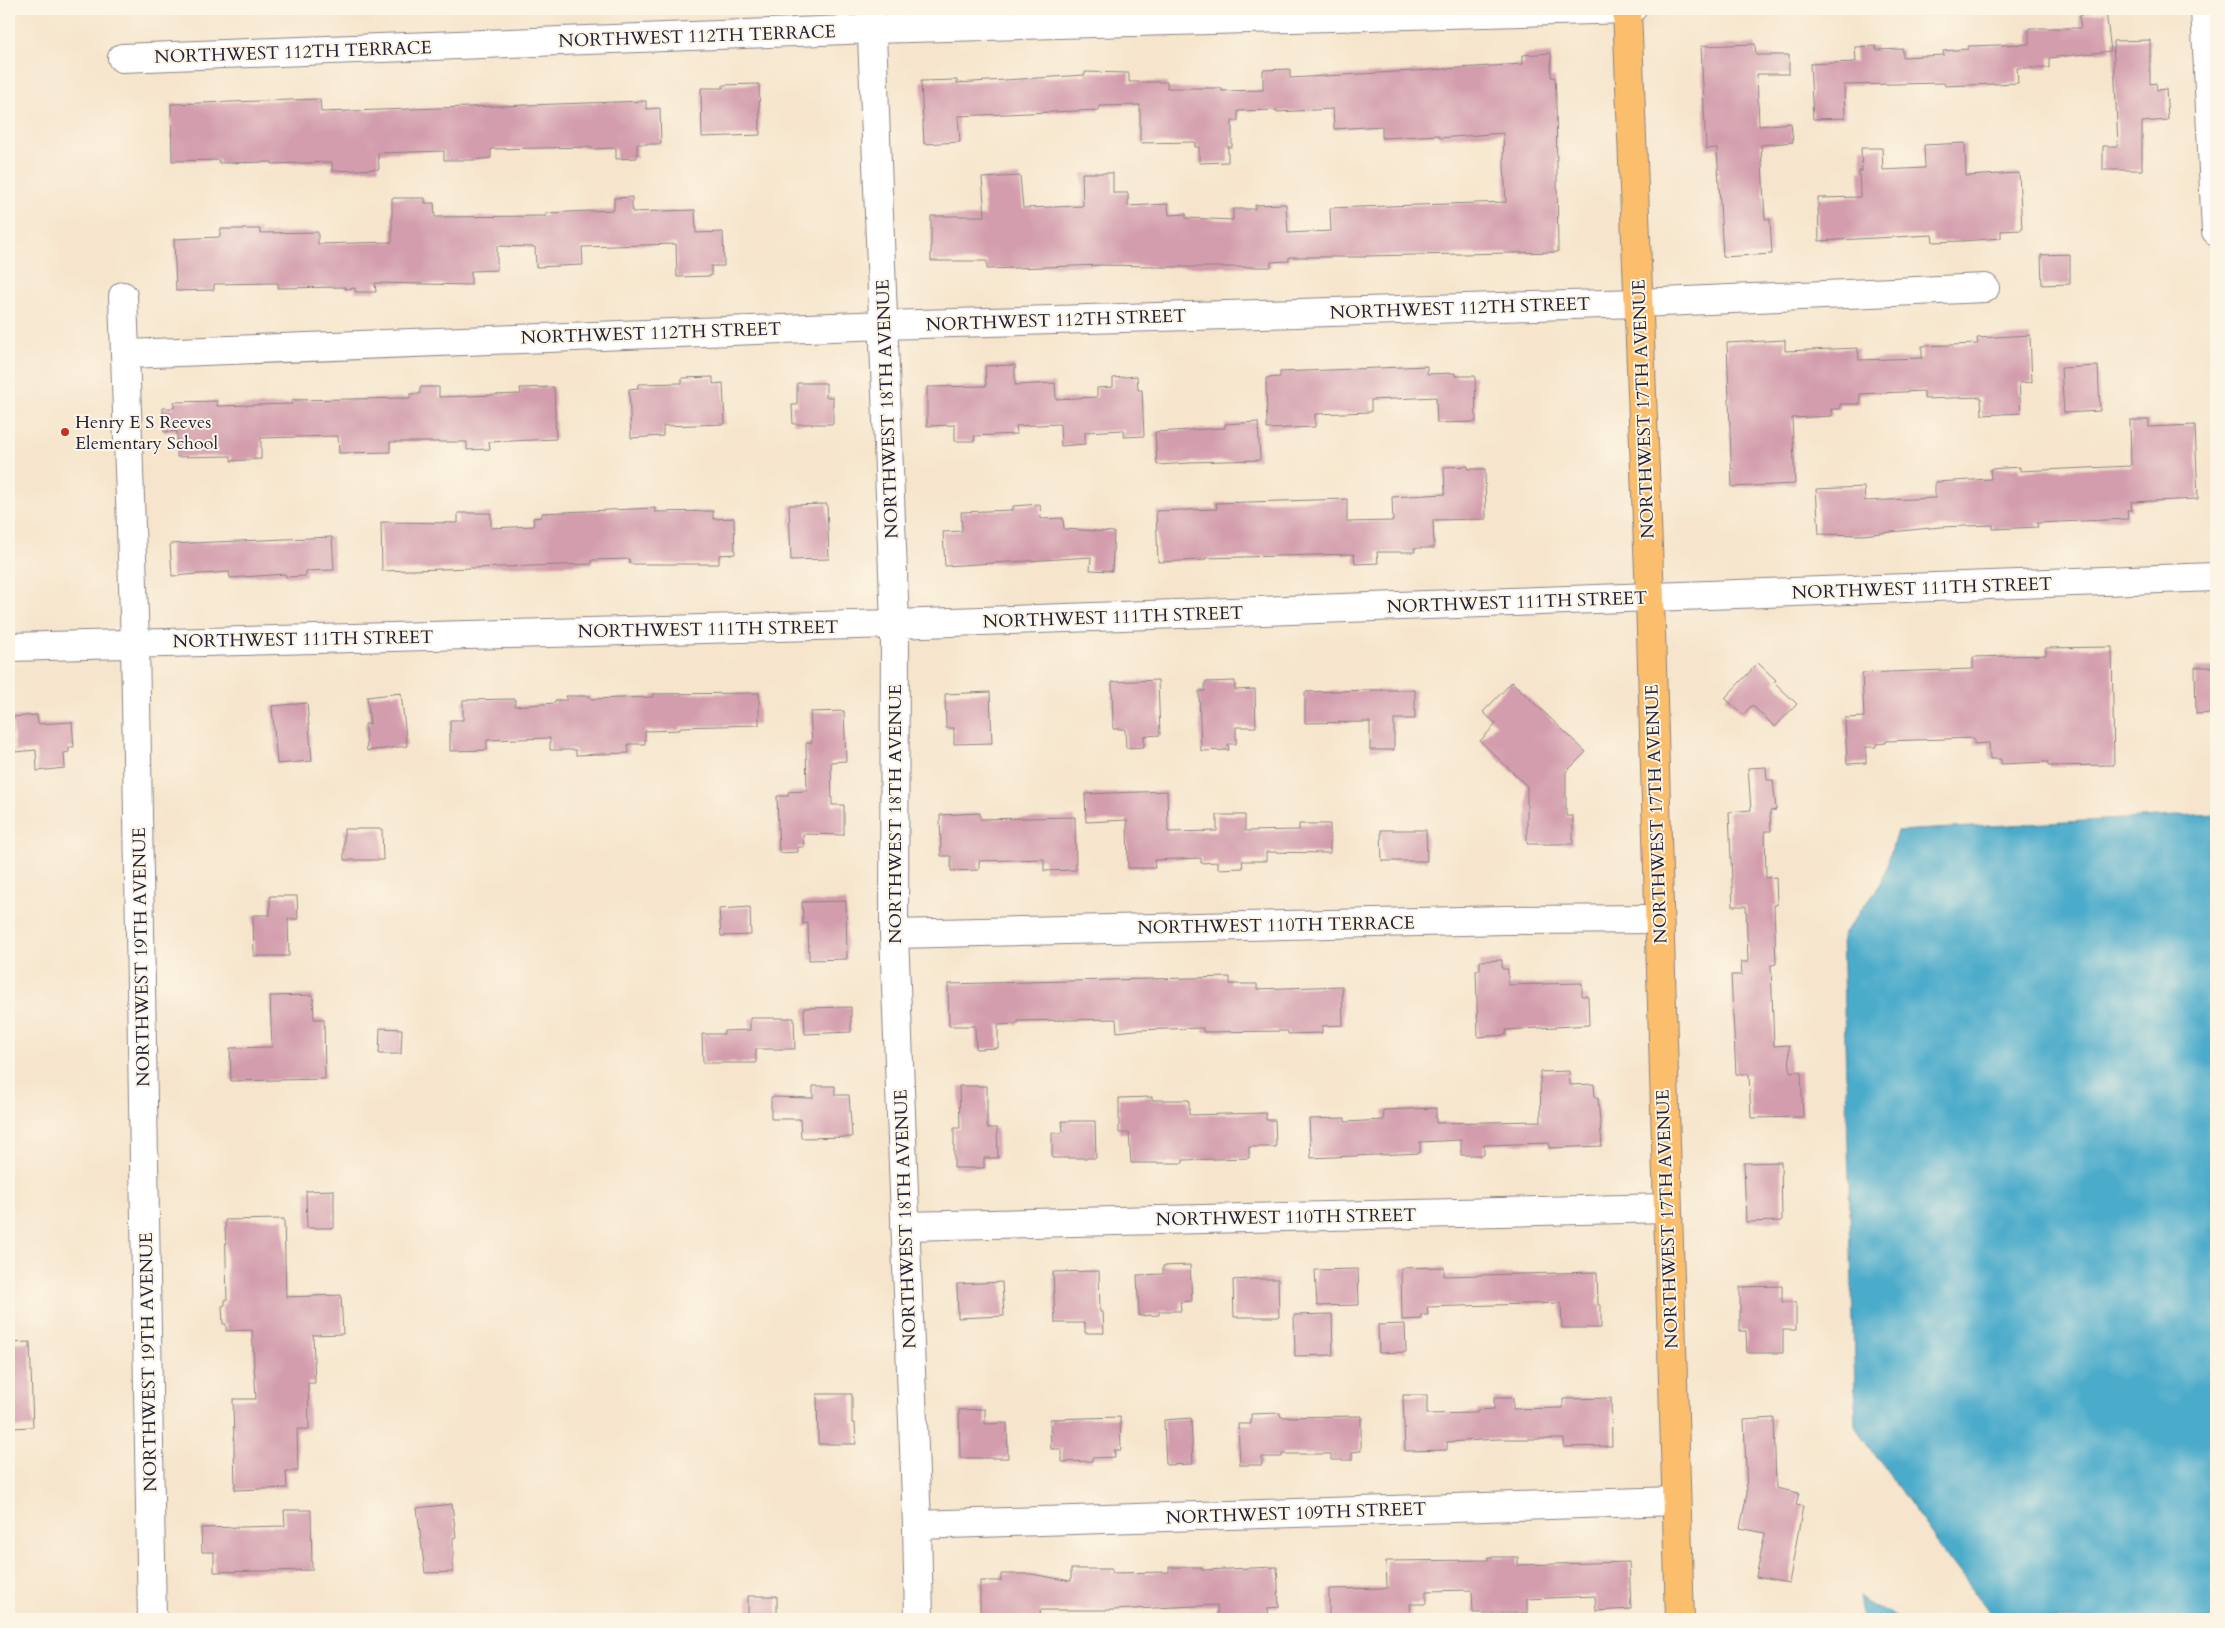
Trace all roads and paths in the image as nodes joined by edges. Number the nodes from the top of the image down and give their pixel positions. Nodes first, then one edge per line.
1 (1627, 9) edge
2 (1632, 9) edge
3 (2205, 9) edge
4 (871, 19) edge
5 (122, 58) dead end
6 (2216, 231) edge
7 (1985, 288) dead end
8 (123, 296) dead end
9 (1638, 303) junction
10 (884, 325) junction
11 (127, 354) junction
12 (2216, 577) edge
13 (1650, 598) junction
14 (895, 624) junction
15 (135, 643) junction
16 (9, 647) edge
17 (1659, 920) junction
18 (894, 934) junction
19 (1667, 1208) junction
20 (905, 1226) junction
21 (1676, 1501) junction
22 (917, 1526) junction
23 (152, 1619) edge
24 (919, 1619) edge
25 (1680, 1619) edge

1 - 2 street, NORTHWEST 112TH TERRACE
1 - 4 street, NORTHWEST 112TH TERRACE
1 - 9 main road, NORTHWEST 17TH AVENUE
3 - 6 street
4 - 5 street, NORTHWEST 112TH TERRACE
4 - 10 street, NORTHWEST 18TH AVENUE
7 - 9 street, NORTHWEST 112TH STREET
8 - 11 street, NORTHWEST 19TH AVENUE
9 - 10 street, NORTHWEST 112TH STREET
9 - 13 main road, NORTHWEST 17TH AVENUE
10 - 11 street, NORTHWEST 112TH STREET
10 - 14 street, NORTHWEST 18TH AVENUE
11 - 15 street, NORTHWEST 19TH AVENUE
12 - 13 street, NORTHWEST 111TH STREET
13 - 14 street, NORTHWEST 111TH STREET
13 - 17 main road, NORTHWEST 17TH AVENUE
14 - 15 street, NORTHWEST 111TH STREET
14 - 18 street, NORTHWEST 18TH AVENUE
15 - 16 street, NORTHWEST 111TH STREET
15 - 23 street, NORTHWEST 19TH AVENUE
17 - 18 street, NORTHWEST 110TH TERRACE
17 - 19 main road, NORTHWEST 17TH AVENUE
18 - 20 street, NORTHWEST 18TH AVENUE
19 - 20 street, NORTHWEST 110TH STREET
19 - 21 main road, NORTHWEST 17TH AVENUE
20 - 22 street, NORTHWEST 18TH AVENUE
21 - 22 street, NORTHWEST 109TH STREET
21 - 25 main road, NORTHWEST 17TH AVENUE
22 - 24 street, NORTHWEST 18TH AVENUE

